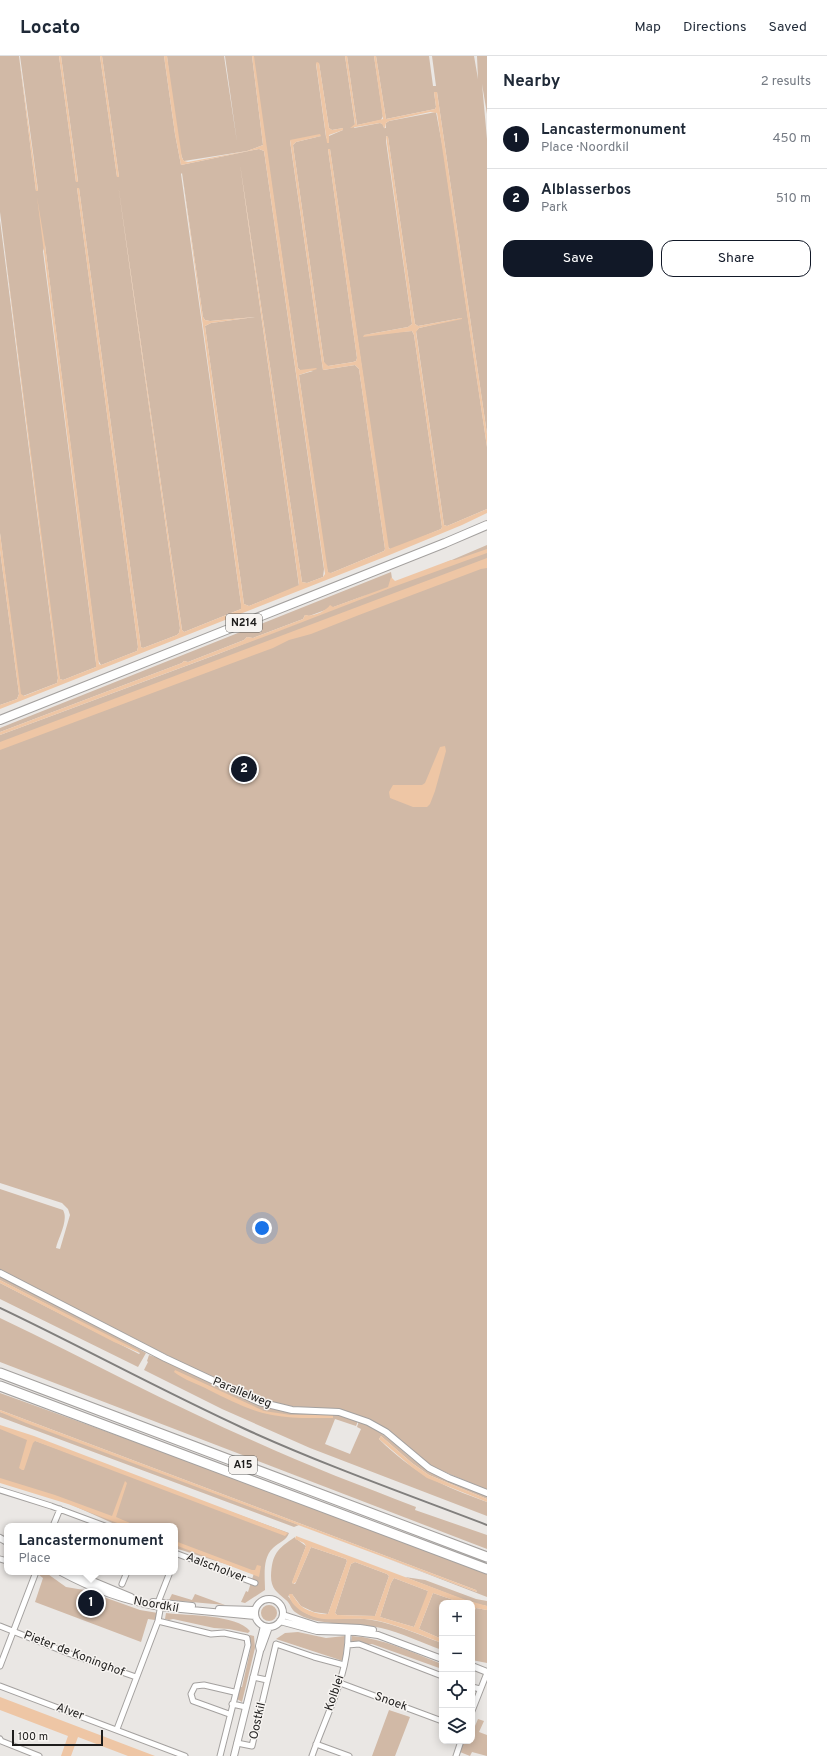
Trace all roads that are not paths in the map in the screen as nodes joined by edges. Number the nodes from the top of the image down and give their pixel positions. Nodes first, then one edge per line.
1 (487, 525) edge
2 (0, 720) edge
3 (0, 1273) edge
4 (0, 1373) edge
5 (0, 1386) edge
6 (0, 1490) edge
7 (487, 1493) edge
8 (60, 1509) junction
9 (54, 1523) edge
10 (95, 1523) edge
11 (178, 1554) edge
12 (487, 1557) edge
13 (487, 1569) edge
14 (35, 1575) edge
15 (67, 1575) edge
16 (78, 1575) edge
17 (126, 1575) edge
18 (169, 1575) edge
19 (255, 1583) dead end
20 (122, 1584) dead end
21 (160, 1605) junction
22 (255, 1613) junction
23 (281, 1618) junction
24 (158, 1621) junction
25 (0, 1626) edge
26 (266, 1627) junction
27 (348, 1629) junction
28 (13, 1631) junction
29 (348, 1645) junction
30 (439, 1653) edge
31 (439, 1658) edge
32 (344, 1665) junction
33 (0, 1666) edge
34 (475, 1668) edge
35 (475, 1671) edge
36 (487, 1674) edge
37 (439, 1675) edge
38 (136, 1677) junction
39 (253, 1678) junction
40 (267, 1680) junction
41 (340, 1683) junction
42 (0, 1686) edge
43 (475, 1688) edge
44 (480, 1690) junction
45 (234, 1692) junction
46 (232, 1704) junction
47 (246, 1707) junction
48 (473, 1708) edge
49 (229, 1714) junction
50 (439, 1720) edge
51 (117, 1729) junction
52 (0, 1741) edge
53 (237, 1743) junction
54 (316, 1744) junction
55 (460, 1744) edge
56 (39, 1756) edge
57 (185, 1756) edge
58 (220, 1756) edge
59 (234, 1756) edge
60 (312, 1756) edge
61 (349, 1756) edge
62 (456, 1756) edge

1 - 2 main road, N214
3 - 7 street, Parallelweg
4 - 12 highway, A15
5 - 13 highway, A15
6 - 8 street
8 - 9 street
8 - 10 street
11 - 19 street, Aalscholver
14 - 28 street
15 - 21 street, Noordkil
16 - 21 street, Noordkil
17 - 20 street
18 - 21 street, Aalscholver
21 - 22 street, Noordkil
21 - 24 street, Aalscholver
22 - 23 street
22 - 26 street
23 - 26 street
23 - 27 street
24 - 38 street, Aalscholver
24 - 45 street, Noordkil
25 - 28 street, Pieter de Koninghof
26 - 39 street, Oostkil
27 - 29 street, Kolblei
27 - 30 street
27 - 31 street
28 - 33 street
28 - 38 street, Pieter de Koninghof
29 - 32 street, Kolblei
29 - 37 street
32 - 40 street, Oostkil
32 - 41 street, Kolblei
34 - 36 street
35 - 36 street
36 - 44 street
38 - 51 street, Aalscholver
39 - 40 street
39 - 47 street, Oostkil
40 - 53 street, Oostkil
41 - 50 street, Snoek
41 - 54 street, Kolblei
42 - 51 street, Alver
43 - 44 street
44 - 48 street
45 - 46 street
45 - 49 street
46 - 47 street, Oostkil
46 - 49 street
47 - 53 street, Oostkil
49 - 58 street
51 - 57 street, Alver
52 - 56 street
53 - 59 street, Oostkil
54 - 60 street, Kolblei
54 - 61 street
55 - 62 street

